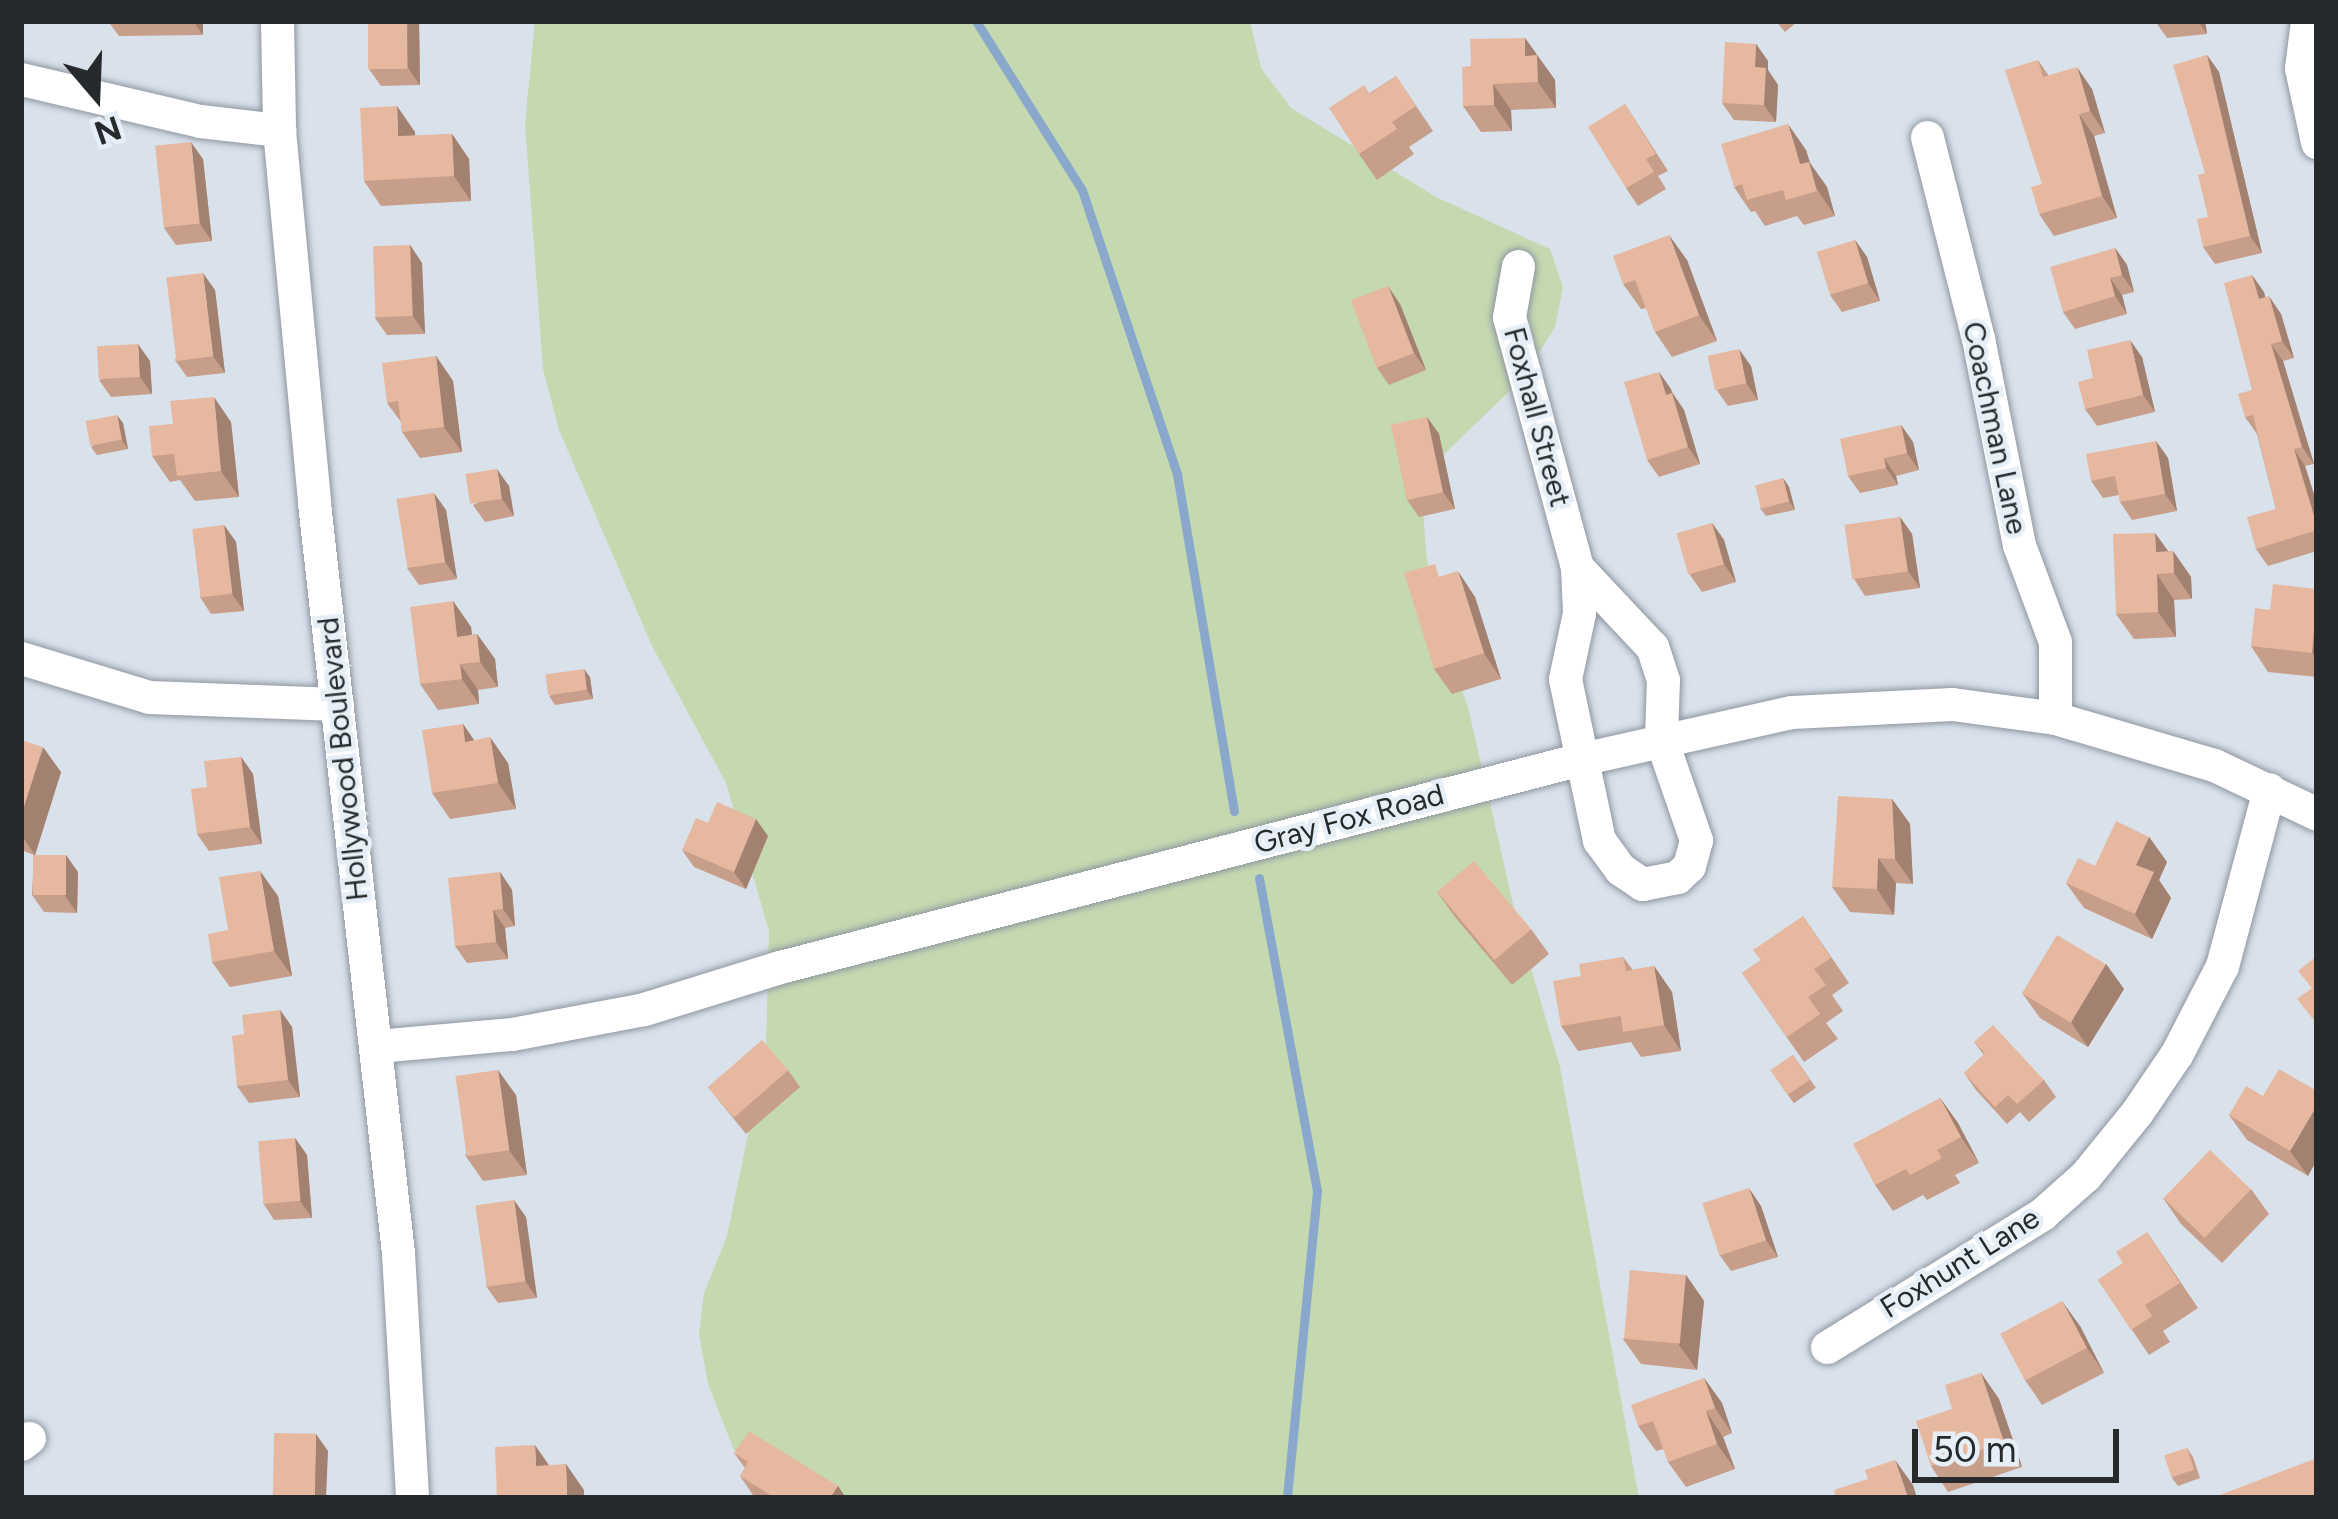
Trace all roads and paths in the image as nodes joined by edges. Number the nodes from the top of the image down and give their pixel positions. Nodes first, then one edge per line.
1 (277, 21) edge
2 (2306, 21) edge
3 (21, 79) edge
4 (279, 130) junction
5 (1927, 137) dead end
6 (2317, 142) edge
7 (1518, 266) dead end
8 (1577, 567) junction
9 (21, 658) edge
10 (337, 704) junction
11 (2055, 718) junction
12 (1661, 739) junction
13 (1581, 759) junction
14 (2269, 789) junction
15 (2317, 814) edge
16 (376, 1046) junction
17 (1827, 1347) dead end
18 (412, 1498) edge

1 - 4 street, Hollywood Boulevard
2 - 6 street
3 - 4 street
4 - 10 street, Hollywood Boulevard
5 - 11 street, Coachman Lane
7 - 8 street, Foxhall Street
8 - 12 street, Foxhall Street
8 - 13 street, Foxhall Street
9 - 10 street
10 - 16 street, Hollywood Boulevard
11 - 12 street, Gray Fox Road
11 - 14 street, Gray Fox Road
12 - 13 street, Gray Fox Road
12 - 13 street, Foxhall Street
13 - 16 street, Gray Fox Road
14 - 15 street, Gray Fox Road
14 - 17 street, Foxhunt Lane
16 - 18 street, Hollywood Boulevard

